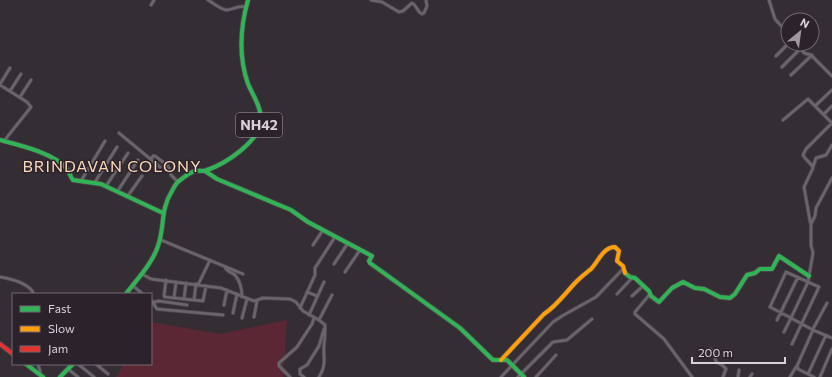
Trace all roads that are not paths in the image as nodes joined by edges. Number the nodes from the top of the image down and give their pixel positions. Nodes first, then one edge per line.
1 (154, 0) edge
2 (208, 0) edge
3 (248, 0) edge
4 (371, 0) edge
5 (426, 0) edge
6 (769, 0) edge
7 (151, 5) dead end
8 (246, 7) junction
9 (780, 24) edge
10 (780, 52) edge
11 (797, 52) edge
12 (803, 52) edge
13 (812, 55) junction
14 (776, 56) dead end
15 (782, 67) dead end
16 (10, 68) dead end
17 (21, 74) dead end
18 (791, 75) dead end
19 (832, 76) edge
20 (31, 80) dead end
21 (0, 85) edge
22 (832, 90) edge
23 (10, 91) junction
24 (20, 97) junction
25 (816, 106) junction
26 (832, 106) edge
27 (824, 114) junction
28 (783, 120) dead end
29 (832, 123) edge
30 (119, 133) dead end
31 (2, 140) edge
32 (105, 141) dead end
33 (832, 144) edge
34 (117, 147) dead end
35 (128, 154) dead end
36 (150, 159) junction
37 (138, 160) dead end
38 (160, 167) dead end
39 (813, 168) junction
40 (205, 171) junction
41 (142, 176) dead end
42 (832, 178) edge
43 (81, 181) junction
44 (95, 182) junction
45 (178, 182) junction
46 (106, 186) junction
47 (117, 192) junction
48 (127, 197) junction
49 (163, 213) junction
50 (811, 224) junction
51 (323, 229) junction
52 (335, 236) junction
53 (161, 240) junction
54 (348, 243) junction
55 (313, 245) dead end
56 (361, 250) junction
57 (210, 260) junction
58 (334, 264) dead end
59 (225, 267) junction
60 (623, 269) junction
61 (345, 272) dead end
62 (142, 273) junction
63 (243, 274) dead end
64 (809, 276) junction
65 (0, 277) edge
66 (632, 277) junction
67 (798, 277) junction
68 (166, 280) junction
69 (176, 282) junction
70 (324, 282) dead end
71 (808, 282) junction
72 (186, 283) junction
73 (197, 285) junction
74 (132, 286) junction
75 (206, 286) junction
76 (643, 286) junction
77 (227, 290) junction
78 (307, 292) junction
79 (33, 293) edge
80 (127, 293) edge
81 (142, 293) edge
82 (650, 293) junction
83 (237, 294) junction
84 (617, 294) dead end
85 (332, 295) dead end
86 (317, 296) junction
87 (632, 296) dead end
88 (242, 297) junction
89 (174, 298) junction
90 (184, 299) junction
91 (247, 299) junction
92 (194, 300) junction
93 (257, 300) junction
94 (154, 302) joint
95 (827, 303) dead end
96 (187, 305) dead end
97 (224, 305) dead end
98 (300, 308) junction
99 (780, 313) junction
100 (233, 314) dead end
101 (223, 315) dead end
102 (309, 315) junction
103 (254, 317) dead end
104 (242, 318) dead end
105 (314, 318) junction
106 (791, 318) junction
107 (592, 319) dead end
108 (319, 320) junction
109 (777, 320) dead end
110 (802, 323) junction
111 (325, 327) junction
112 (813, 330) junction
113 (784, 332) dead end
114 (826, 335) junction
115 (832, 338) edge
116 (0, 344) edge
117 (792, 344) dead end
118 (710, 349) dead end
119 (832, 349) edge
120 (12, 353) edge
121 (556, 355) dead end
122 (500, 360) junction
123 (27, 365) edge
124 (72, 365) edge
125 (79, 365) edge
126 (97, 365) edge
127 (513, 365) junction
128 (39, 366) edge
129 (797, 366) junction
130 (68, 369) junction
131 (740, 370) dead end
132 (108, 374) dead end
133 (808, 374) junction
134 (41, 376) edge
135 (521, 376) edge
136 (60, 377) edge
137 (78, 377) edge
138 (94, 377) edge
139 (290, 377) edge
140 (304, 377) edge
141 (319, 377) edge
142 (501, 377) edge
143 (536, 377) edge
144 (692, 377) edge
145 (723, 377) edge
146 (738, 377) edge
147 (790, 377) edge
148 (814, 377) edge
149 (820, 377) edge

1 - 7 street
2 - 8 street
3 - 8 main road, NH42
4 - 5 street
6 - 9 street
8 - 40 main road, NH42
10 - 14 street
11 - 15 street
12 - 13 street
13 - 18 street
13 - 19 street
16 - 21 street
17 - 23 street
20 - 24 street
21 - 23 street
22 - 25 street
23 - 24 street
24 - 31 street
25 - 27 street
25 - 28 street
26 - 27 street
27 - 29 street
29 - 39 street
30 - 36 street
31 - 43 main road
32 - 43 street
33 - 39 street
34 - 44 street
35 - 46 street
36 - 38 street
36 - 45 street
37 - 47 street
39 - 50 street
40 - 45 main road, NH42
40 - 51 main road
41 - 48 street
42 - 50 street
43 - 44 main road
44 - 46 main road
45 - 49 main road, NH42
46 - 47 main road
47 - 48 main road
48 - 49 main road
49 - 53 main road, NH42
50 - 64 street
51 - 52 main road
51 - 55 street
52 - 54 main road
52 - 78 street
53 - 57 street
53 - 62 main road, NH42
54 - 56 main road
54 - 58 street
56 - 61 street
56 - 122 main road
57 - 59 street
57 - 73 street
59 - 63 street
59 - 88 street
60 - 66 main road
60 - 122 main road
60 - 127 street
62 - 68 street
62 - 74 main road, NH42
64 - 71 street
64 - 82 main road
65 - 79 street
66 - 76 main road
66 - 84 street
67 - 71 street
67 - 99 street
67 - 99 street
68 - 69 street
68 - 89 street
69 - 72 street
69 - 89 street
70 - 86 street
71 - 106 street
71 - 110 street
72 - 73 street
72 - 90 street
73 - 75 street
73 - 92 street
74 - 80 main road, NH42
74 - 81 street
75 - 77 street
75 - 92 street
76 - 82 main road
76 - 87 street
77 - 83 street
77 - 97 street
78 - 86 street
78 - 98 street
82 - 144 street
83 - 88 street
83 - 100 street
85 - 108 street
86 - 102 street
88 - 91 street
89 - 90 street
90 - 92 street
91 - 93 street
91 - 104 street
93 - 98 street
93 - 103 street
94 - 96 street
94 - 101 street
95 - 112 street
98 - 102 street
99 - 106 street
99 - 109 street
102 - 105 street
105 - 108 street
105 - 139 street
106 - 110 street
106 - 113 street
107 - 135 street
108 - 111 street
110 - 112 street
110 - 117 street
111 - 140 street
111 - 141 street
112 - 114 street
112 - 129 street
114 - 115 street
114 - 133 street
116 - 120 main road
118 - 145 street
119 - 149 street
121 - 143 street
122 - 127 main road
123 - 134 main road
124 - 130 main road
125 - 138 street
126 - 132 street
127 - 135 main road
127 - 142 street
128 - 134 street
129 - 133 street
129 - 147 street
130 - 136 main road
130 - 137 street
131 - 146 street
133 - 148 street

